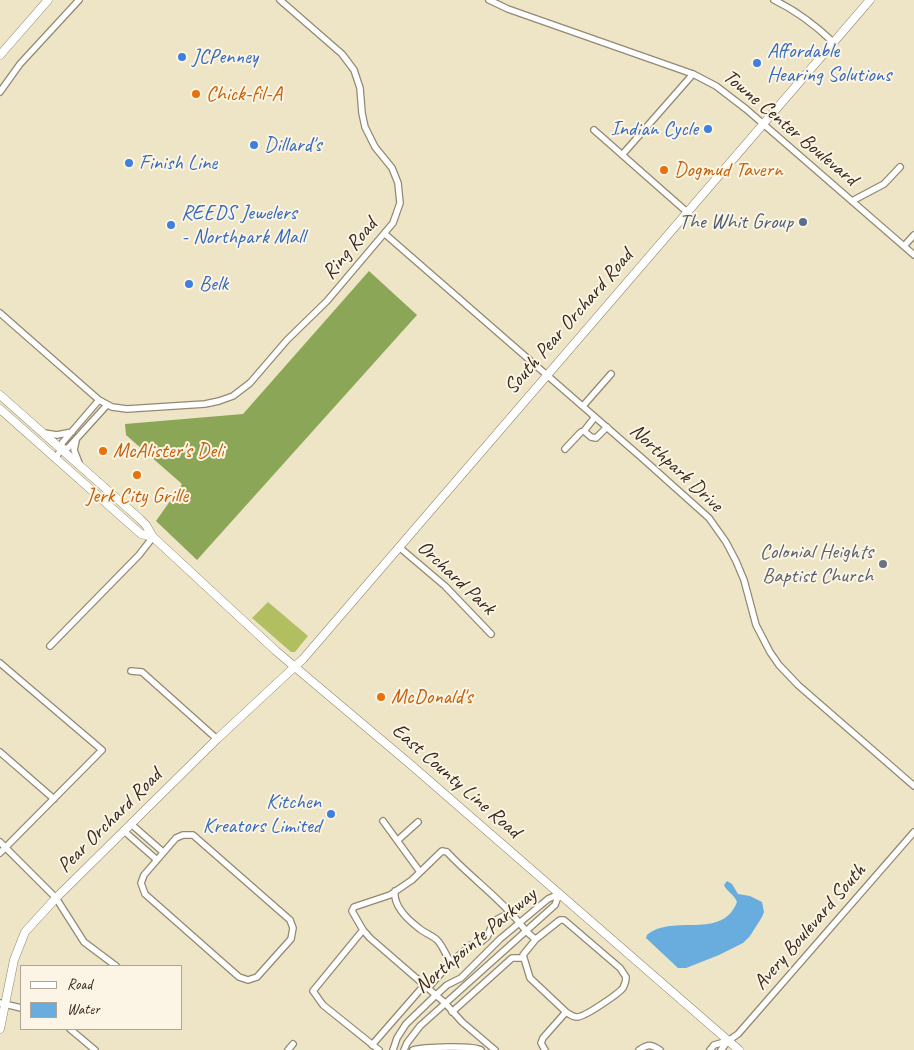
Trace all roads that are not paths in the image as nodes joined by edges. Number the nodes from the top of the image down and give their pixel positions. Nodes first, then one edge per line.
1 (48, 0) edge
2 (79, 0) edge
3 (280, 0) edge
4 (489, 0) edge
5 (774, 0) edge
6 (870, 0) edge
7 (833, 42) junction
8 (0, 55) edge
9 (693, 74) junction
10 (0, 92) edge
11 (762, 123) junction
12 (594, 130) dead end
13 (622, 155) junction
14 (900, 167) dead end
15 (852, 201) junction
16 (688, 212) junction
17 (385, 234) junction
18 (914, 235) edge
19 (904, 246) junction
20 (913, 251) edge
21 (0, 313) edge
22 (611, 374) dead end
23 (547, 375) junction
24 (0, 395) edge
25 (99, 400) junction
26 (107, 405) junction
27 (583, 406) junction
28 (0, 409) edge
29 (595, 417) junction
30 (607, 427) junction
31 (584, 431) junction
32 (42, 432) junction
33 (72, 432) junction
34 (76, 439) junction
35 (62, 449) junction
36 (565, 449) dead end
37 (55, 458) junction
38 (80, 465) junction
39 (153, 537) junction
40 (399, 546) junction
41 (491, 634) dead end
42 (50, 646) dead end
43 (0, 663) edge
44 (294, 667) junction
45 (131, 671) dead end
46 (216, 739) junction
47 (0, 752) edge
48 (914, 786) edge
49 (54, 798) junction
50 (383, 821) dead end
51 (418, 822) dead end
52 (131, 824) junction
53 (124, 831) junction
54 (914, 832) edge
55 (398, 840) junction
56 (0, 842) edge
57 (5, 847) junction
58 (163, 852) junction
59 (0, 853) edge
60 (157, 860) junction
61 (420, 872) junction
62 (396, 891) junction
63 (559, 894) junction
64 (56, 898) junction
65 (511, 912) junction
66 (520, 923) junction
67 (362, 930) junction
68 (527, 930) junction
69 (536, 939) junction
70 (523, 958) junction
71 (451, 962) junction
72 (115, 965) edge
73 (428, 988) junction
74 (436, 994) junction
75 (445, 1003) junction
76 (2, 1004) edge
77 (20, 1008) edge
78 (452, 1012) junction
79 (566, 1012) junction
80 (0, 1029) edge
81 (71, 1030) edge
82 (728, 1040) junction
83 (396, 1042) junction
84 (293, 1044) dead end
85 (372, 1045) junction
86 (405, 1048) edge
87 (95, 1050) edge
88 (288, 1050) edge
89 (379, 1050) edge
90 (393, 1050) edge
91 (413, 1050) edge
92 (481, 1050) edge
93 (495, 1050) edge
94 (545, 1050) edge
95 (639, 1050) edge
96 (660, 1050) edge
97 (710, 1050) edge
98 (721, 1050) edge
99 (739, 1050) edge

1 - 8 street
2 - 10 street
3 - 17 street, Ring Road
4 - 9 street, Towne Center Boulevard
5 - 7 street
6 - 7 street, South Pear Orchard Road
7 - 11 street, South Pear Orchard Road
9 - 11 street, Towne Center Boulevard
9 - 13 street
11 - 15 street, Towne Center Boulevard
11 - 16 street, South Pear Orchard Road
12 - 13 street
13 - 16 street
14 - 15 street
15 - 19 street, Towne Center Boulevard
16 - 23 street, South Pear Orchard Road
17 - 23 street, Northpark Drive
17 - 26 street, Ring Road
18 - 19 street
19 - 20 street, Towne Center Boulevard
21 - 25 street, Ring Road
22 - 27 street
23 - 27 street, Northpark Drive
23 - 40 street, South Pear Orchard Road
24 - 32 street, East County Line Road
25 - 26 street, Ring Road
25 - 33 street
26 - 34 street
27 - 29 street, Northpark Drive
28 - 37 street, East County Line Road
29 - 30 street, Northpark Drive
29 - 31 street
30 - 31 street
30 - 48 street, Northpark Drive
31 - 36 street
32 - 33 street
32 - 35 street, East County Line Road
33 - 35 street
34 - 35 street
34 - 38 street
35 - 37 street
35 - 38 street, East County Line Road
37 - 39 street, East County Line Road
38 - 39 street, East County Line Road
39 - 42 street
39 - 44 street, East County Line Road
40 - 41 street, Orchard Park
40 - 44 street, South Pear Orchard Road
43 - 49 street
44 - 46 street, Pear Orchard Road
44 - 63 street, East County Line Road
45 - 46 street
46 - 52 street, Pear Orchard Road
47 - 49 street
49 - 57 street
50 - 55 street
51 - 55 street
52 - 53 street, Pear Orchard Road
52 - 58 street
53 - 60 street
53 - 64 street, Pear Orchard Road
54 - 82 street, Avery Boulevard South
55 - 61 street
56 - 57 street
57 - 59 street
57 - 64 street
58 - 60 street
58 - 60 street
61 - 62 street
61 - 65 street
62 - 67 street
62 - 71 street
63 - 66 street, Northpointe Parkway
63 - 68 street, Northpointe Parkway
63 - 82 street, East County Line Road
64 - 72 street
64 - 76 street, Pear Orchard Road
65 - 66 street
65 - 71 street
66 - 68 street
66 - 74 street, Northpointe Parkway
67 - 73 street
67 - 85 street
68 - 69 street
68 - 75 street, Northpointe Parkway
69 - 70 street
69 - 79 street
70 - 78 street
70 - 79 street
71 - 73 street
73 - 74 street
73 - 85 street
74 - 75 street
74 - 83 street, Northpointe Parkway
75 - 78 street
75 - 86 street, Northpointe Parkway
76 - 77 street
76 - 80 street, Pear Orchard Road
78 - 93 street
79 - 94 street
81 - 87 street
82 - 97 street
82 - 98 street
82 - 99 street, East County Line Road
83 - 86 street
83 - 90 street, Northpointe Parkway
84 - 88 street
85 - 89 street
91 - 92 street
95 - 96 street

